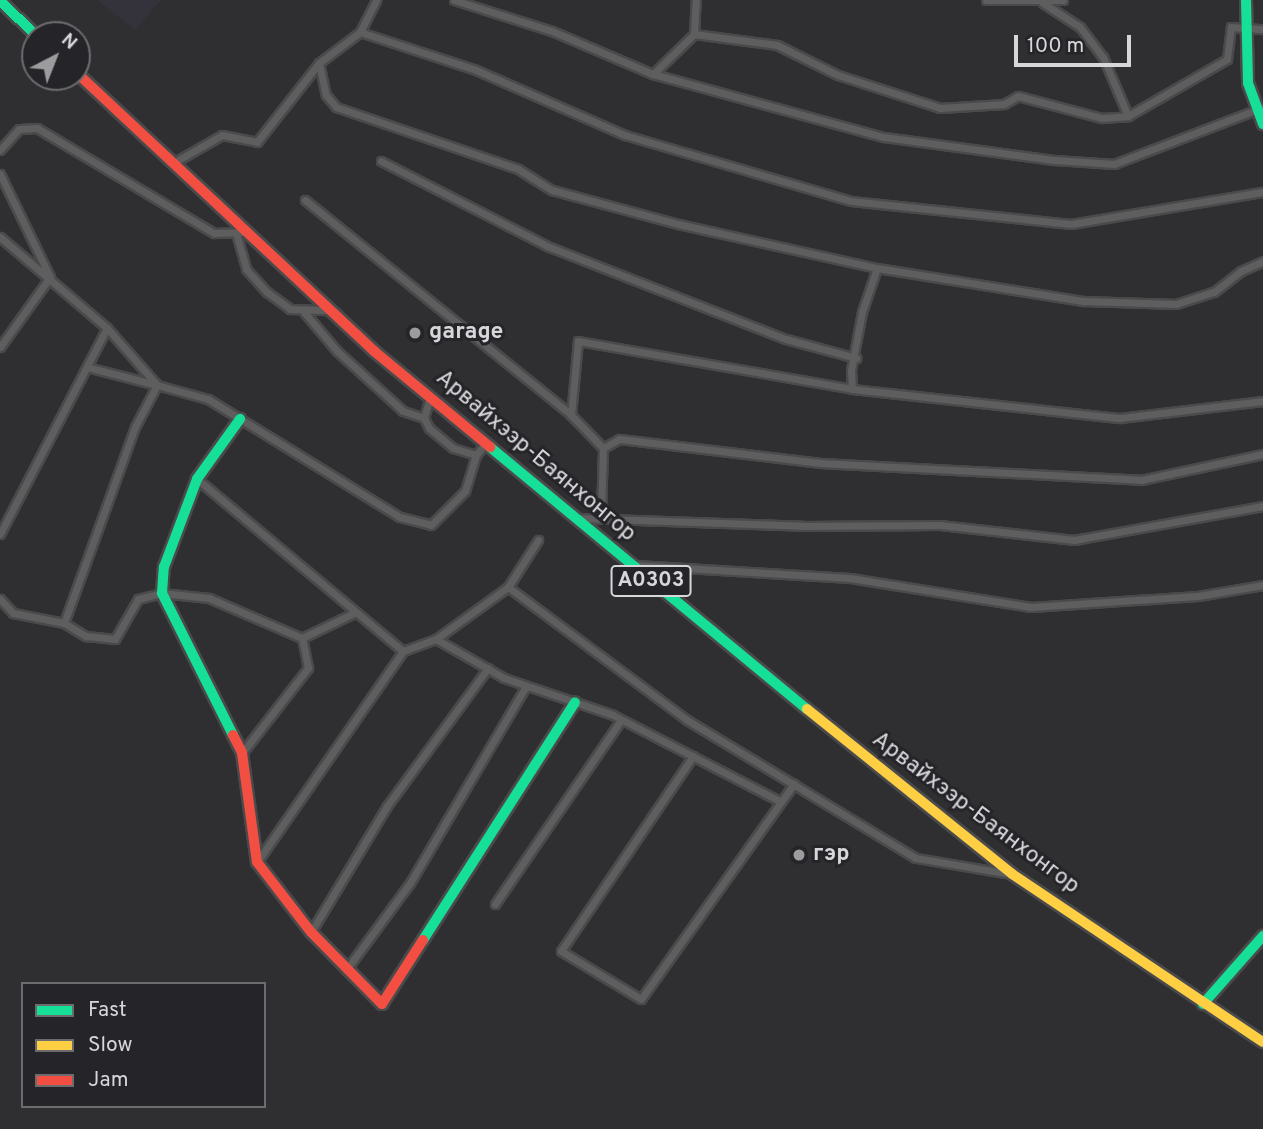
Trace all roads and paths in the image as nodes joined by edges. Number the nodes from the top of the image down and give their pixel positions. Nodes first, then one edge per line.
1 (376, 0) edge
2 (454, 0) edge
3 (696, 0) edge
4 (986, 0) edge
5 (1063, 0) edge
6 (1245, 0) edge
7 (0, 1) edge
8 (1043, 3) junction
9 (21, 21) edge
10 (1245, 27) junction
11 (1263, 29) edge
12 (360, 32) junction
13 (694, 34) junction
14 (319, 63) junction
15 (653, 74) junction
16 (91, 87) edge
17 (1259, 108) edge
18 (1128, 116) junction
19 (1263, 124) edge
20 (0, 150) edge
21 (381, 161) dead end
22 (173, 163) junction
23 (0, 174) edge
24 (1263, 192) edge
25 (305, 200) dead end
26 (241, 232) junction
27 (0, 237) edge
28 (1263, 261) edge
29 (877, 268) junction
30 (50, 277) junction
31 (330, 310) junction
32 (304, 312) junction
33 (107, 328) junction
34 (0, 347) edge
35 (856, 358) junction
36 (86, 367) junction
37 (157, 385) junction
38 (852, 389) junction
39 (430, 397) junction
40 (1263, 401) edge
41 (571, 415) junction
42 (424, 418) junction
43 (240, 419) junction
44 (485, 444) junction
45 (603, 449) junction
46 (1263, 454) edge
47 (476, 455) junction
48 (197, 480) junction
49 (1263, 506) edge
50 (601, 517) junction
51 (575, 518) junction
52 (0, 534) edge
53 (538, 540) dead end
54 (632, 565) junction
55 (1263, 585) edge
56 (508, 587) junction
57 (162, 593) junction
58 (0, 599) edge
59 (354, 613) junction
60 (64, 623) junction
61 (302, 638) junction
62 (436, 639) junction
63 (403, 651) junction
64 (488, 668) junction
65 (526, 686) junction
66 (575, 702) junction
67 (621, 720) junction
68 (242, 753) junction
69 (692, 756) junction
70 (794, 784) junction
71 (778, 800) junction
72 (257, 862) junction
73 (1012, 874) junction
74 (495, 904) dead end
75 (312, 932) junction
76 (1263, 936) edge
77 (346, 970) junction
78 (1203, 1004) junction
79 (1263, 1042) edge

1 - 12 street
2 - 15 street
3 - 13 street
4 - 8 street
5 - 8 street
6 - 10 main road
7 - 9 main road
8 - 18 street
10 - 11 street
10 - 17 main road
10 - 18 street
12 - 14 street
12 - 24 street
13 - 15 street
13 - 18 street
14 - 22 street
14 - 29 street
15 - 17 street
16 - 22 main road, Арвайхээр-Баянхонгор / A0303
17 - 19 main road
20 - 26 street
21 - 35 street
22 - 26 main road, Арвайхээр-Баянхонгор / A0303
23 - 30 street
25 - 41 street
26 - 31 main road, Арвайхээр-Баянхонгор / A0303
26 - 32 street
27 - 30 street
28 - 29 street
29 - 35 street
30 - 33 street
30 - 34 street
31 - 32 street
31 - 39 main road, Арвайхээр-Баянхонгор / A0303
32 - 42 street
33 - 36 street
33 - 37 street
35 - 38 street
36 - 37 street
36 - 52 street
37 - 43 street
37 - 60 street
38 - 40 street
38 - 41 street
39 - 42 street
39 - 44 main road, Арвайхээр-Баянхонгор / A0303
41 - 45 street
42 - 47 street
43 - 47 street
43 - 48 main road
44 - 47 street
44 - 51 main road, Арвайхээр-Баянхонгор / A0303
45 - 46 street
45 - 50 street
48 - 57 main road
48 - 59 street
49 - 50 street
50 - 51 street
51 - 54 main road, Арвайхээр-Баянхонгор / A0303
53 - 56 street
54 - 55 street
54 - 73 main road, Арвайхээр-Баянхонгор / A0303
56 - 62 street
56 - 70 street
57 - 60 street
57 - 61 street
57 - 68 main road
58 - 60 street
59 - 61 street
59 - 63 street
61 - 68 street
62 - 63 street
62 - 64 street
63 - 72 street
64 - 65 street
64 - 75 street
65 - 66 street
65 - 77 street
66 - 67 street
66 - 77 main road
67 - 69 street
67 - 74 street
68 - 72 main road
69 - 71 street
69 - 71 street
70 - 71 street
70 - 73 street
72 - 75 main road
73 - 78 main road, Арвайхээр-Баянхонгор / A0303
75 - 77 main road
76 - 78 main road
78 - 79 main road, Арвайхээр-Баянхонгор / A0303

